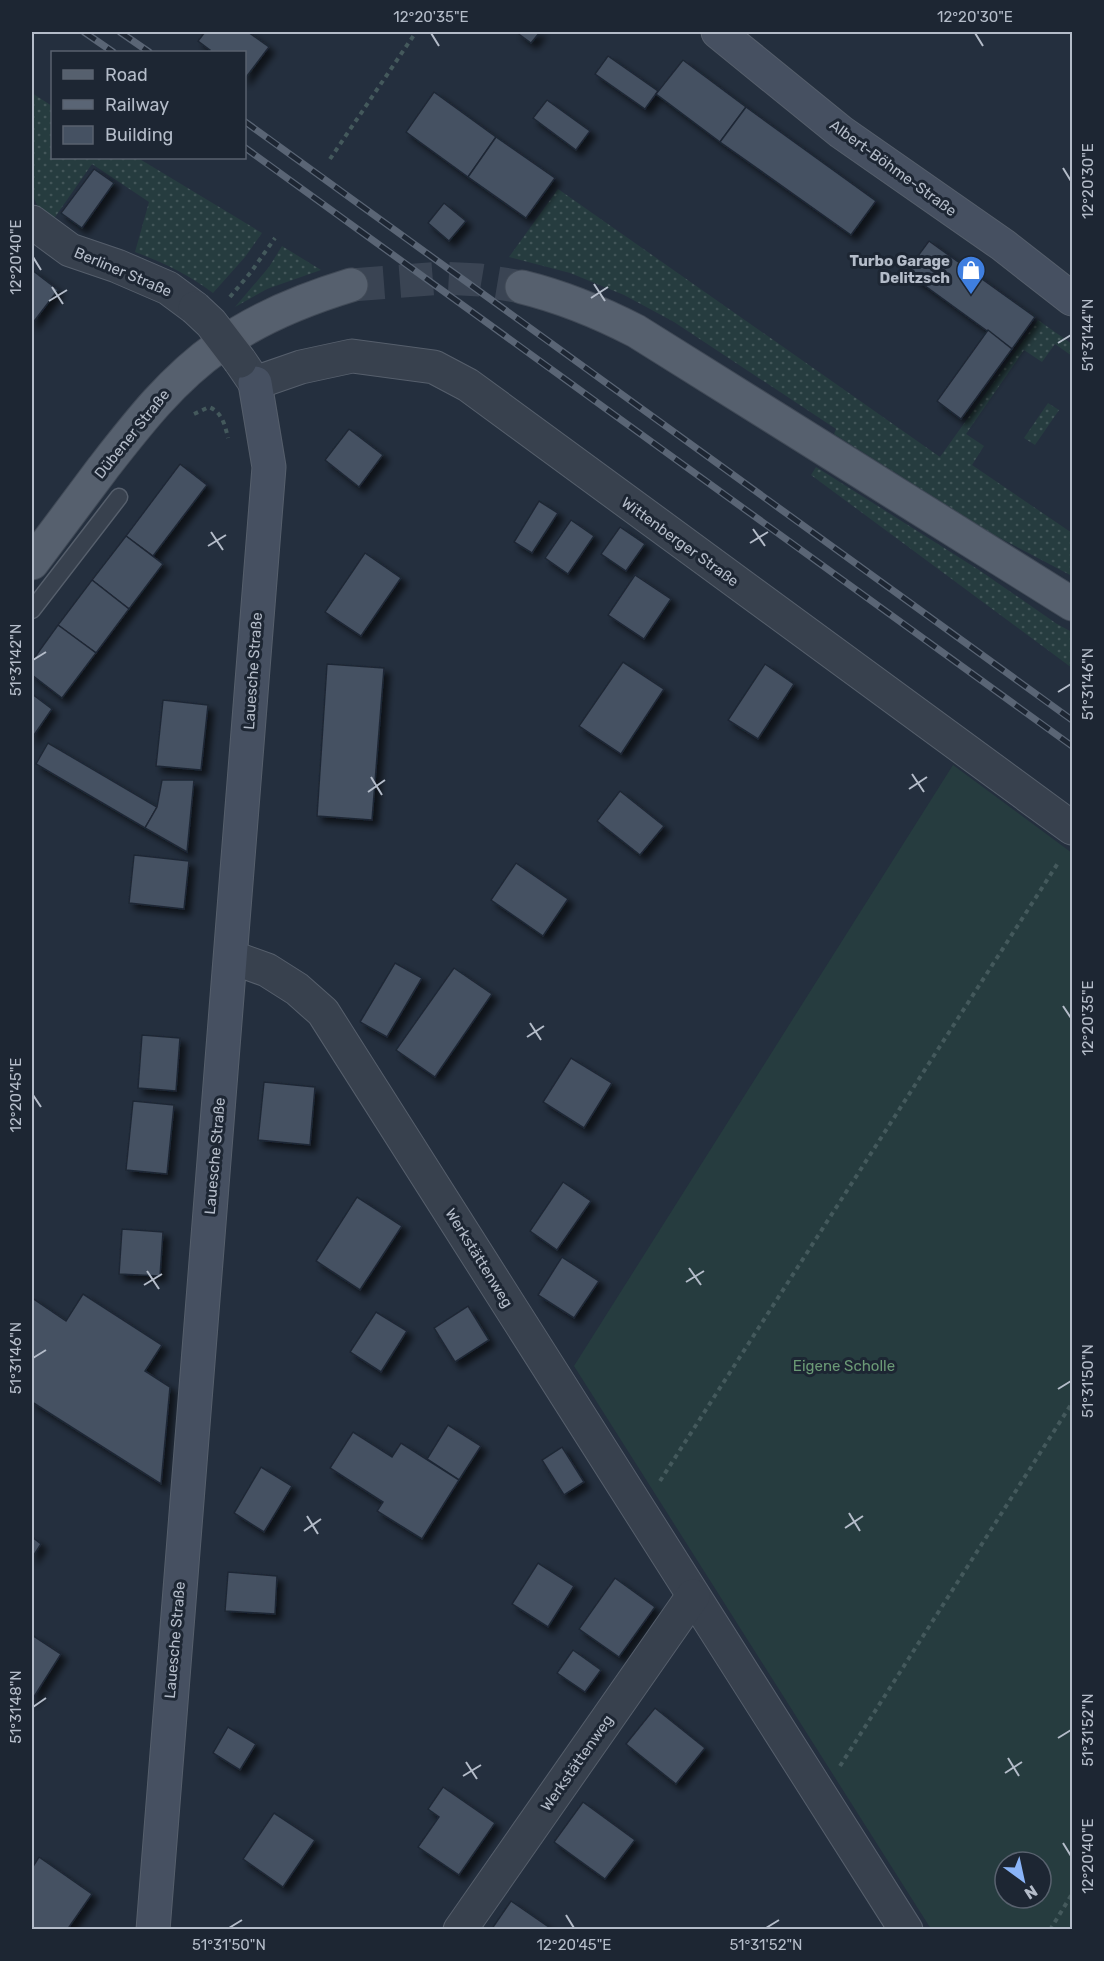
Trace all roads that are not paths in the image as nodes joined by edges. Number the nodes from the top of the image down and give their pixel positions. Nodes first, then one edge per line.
1 (717, 32) edge
2 (32, 222) edge
3 (351, 285) tunnel mouth
4 (522, 287) tunnel mouth
5 (1072, 299) edge
6 (247, 372) junction
7 (119, 497) dead end
8 (32, 563) edge
9 (1072, 604) edge
10 (32, 610) edge
11 (1072, 828) edge
12 (231, 957) junction
13 (693, 1596) junction
14 (153, 1929) edge
15 (460, 1929) edge
16 (906, 1929) edge

1 - 5 street, Albert-Böhme-Straße
2 - 6 street, Berliner Straße, bridge
3 - 8 main road, Dübener Straße
4 - 9 main road
6 - 11 street, Wittenberger Straße
6 - 12 street, Lauesche Straße
7 - 10 lane
12 - 13 street, Werkstättenweg
12 - 14 street, Lauesche Straße
13 - 15 street, Werkstättenweg
13 - 16 street, Werkstättenweg

